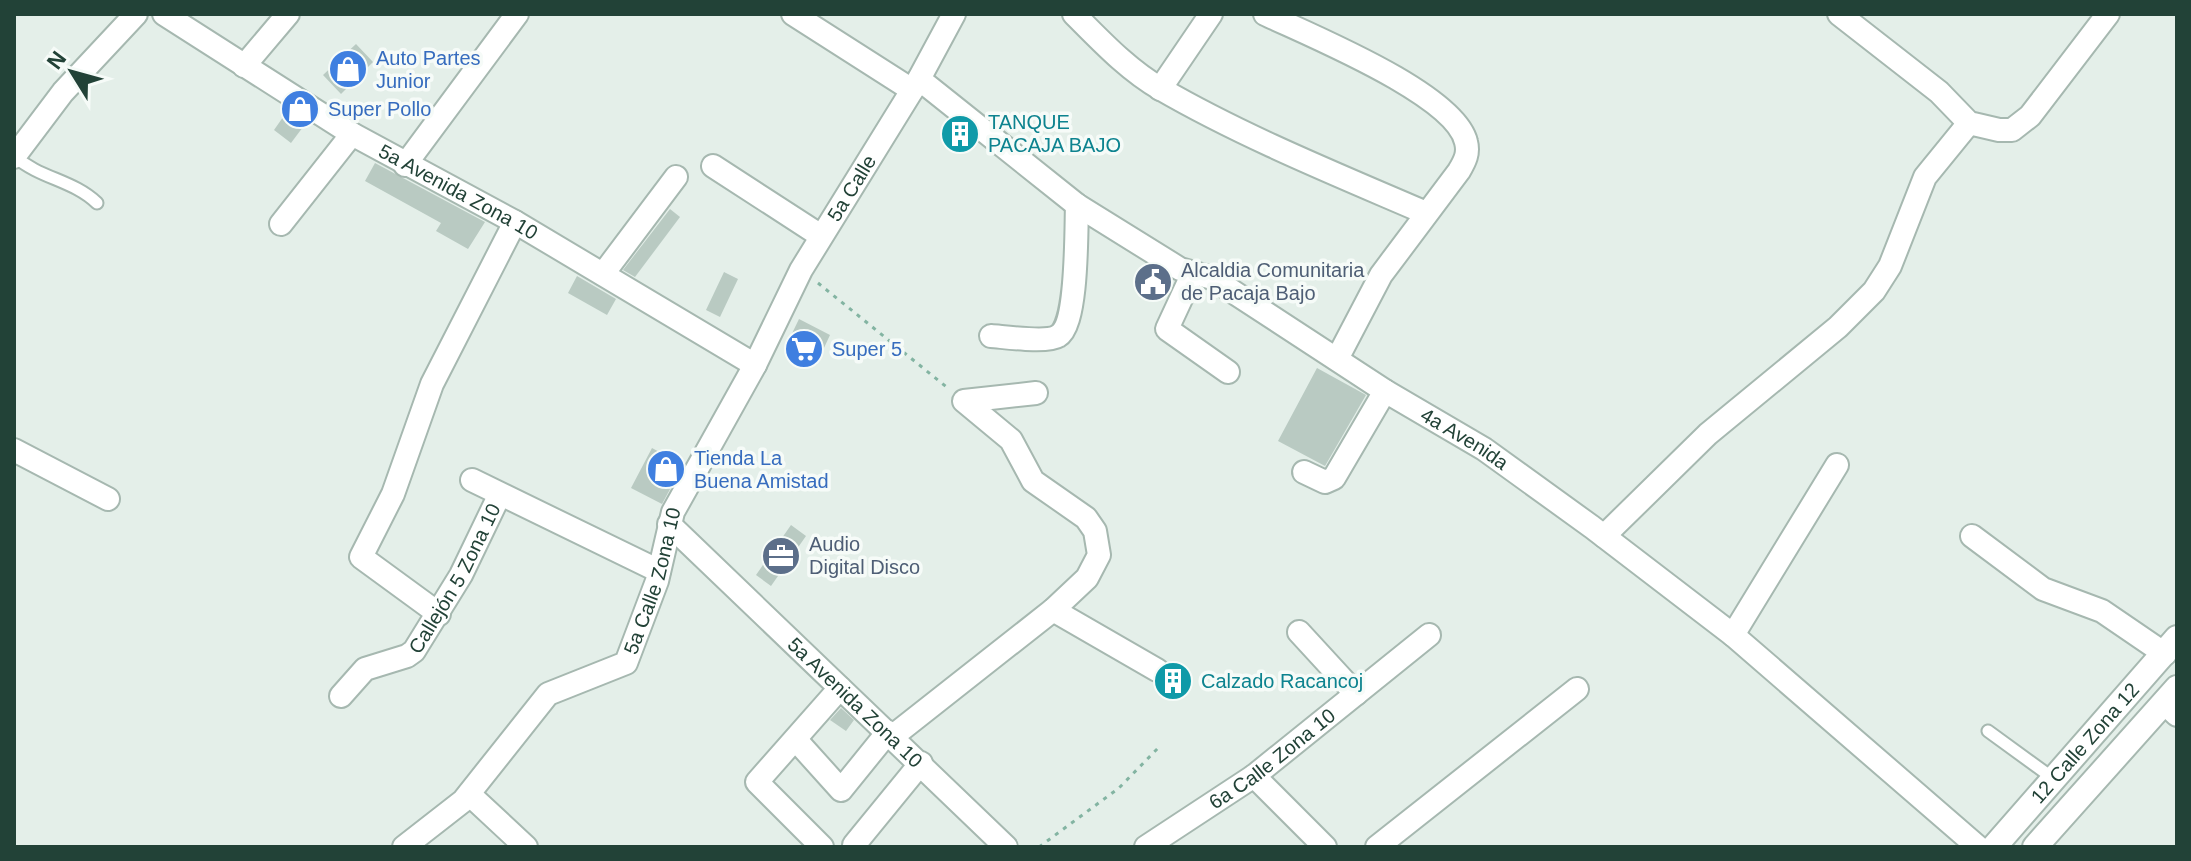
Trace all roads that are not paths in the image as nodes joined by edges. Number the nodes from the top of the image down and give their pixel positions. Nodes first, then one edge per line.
1 (136, 14) edge
2 (164, 14) edge
3 (288, 14) edge
4 (516, 14) edge
5 (793, 14) edge
6 (954, 14) edge
7 (1074, 14) edge
8 (1211, 14) edge
9 (1265, 14) edge
10 (1839, 14) edge
11 (2108, 14) edge
12 (244, 66) junction
13 (916, 84) junction
14 (1160, 89) junction
15 (1969, 123) junction
16 (352, 134) junction
17 (14, 156) edge
18 (405, 165) junction
19 (713, 166) dead end
20 (676, 177) dead end
21 (97, 203) dead end
22 (1077, 205) junction
23 (1426, 213) junction
24 (515, 222) junction
25 (281, 224) dead end
26 (821, 236) junction
27 (1193, 273) junction
28 (603, 274) junction
29 (991, 336) dead end
30 (1337, 359) junction
31 (755, 365) junction
32 (1228, 372) dead end
33 (1385, 391) junction
34 (1036, 393) dead end
35 (14, 450) edge
36 (1837, 465) dead end
37 (1304, 472) dead end
38 (472, 480) dead end
39 (499, 496) junction
40 (108, 499) dead end
41 (669, 524) junction
42 (1604, 536) junction
43 (1972, 536) dead end
44 (659, 571) junction
45 (1053, 610) junction
46 (439, 614) junction
47 (1299, 632) dead end
48 (1429, 635) dead end
49 (1733, 635) junction
50 (2171, 646) edge
51 (1157, 670) dead end
52 (840, 688) junction
53 (1577, 689) dead end
54 (1356, 694) junction
55 (341, 696) dead end
56 (2173, 702) edge
57 (1988, 731) dead end
58 (890, 734) junction
59 (796, 740) junction
60 (921, 763) junction
61 (1254, 776) junction
62 (2054, 779) junction
63 (469, 794) junction
64 (854, 845) edge
65 (404, 847) edge
66 (526, 847) edge
67 (822, 847) edge
68 (1006, 847) edge
69 (1146, 847) edge
70 (1325, 847) edge
71 (1377, 847) edge
72 (1978, 847) edge
73 (1994, 847) edge
74 (2035, 847) edge

1 - 17 street
2 - 12 street, 5a Avenida Zona 10
3 - 12 street
4 - 18 street
5 - 13 street, 4a Avenida
6 - 13 street, 5a Calle
7 - 14 street
8 - 14 street
9 - 23 street
10 - 15 street
11 - 15 street
12 - 16 street, 5a Avenida Zona 10
13 - 22 street, 4a Avenida
13 - 26 street, 5a Calle
14 - 23 street
15 - 42 street
16 - 18 street, 5a Avenida Zona 10
16 - 25 street
17 - 21 lane
18 - 24 street, 5a Avenida Zona 10
19 - 26 street
20 - 28 street
22 - 27 street, 4a Avenida
22 - 29 street
23 - 30 street
24 - 28 street, 5a Avenida Zona 10
24 - 46 street
26 - 31 street, 5a Calle
27 - 30 street, 4a Avenida
27 - 32 street
28 - 31 street, 5a Avenida Zona 10
30 - 33 street, 4a Avenida
31 - 41 street, 5a Calle Zona 10
33 - 37 street
33 - 42 street, 4a Avenida
34 - 45 street
35 - 40 street
36 - 49 street
38 - 39 street
39 - 44 street, Callejón 5 Zona 10
39 - 46 street, Callejón 5 Zona 10
41 - 44 street, 5a Calle Zona 10
41 - 52 street, 5a Avenida Zona 10
42 - 49 street, 4a Avenida
43 - 50 street
44 - 63 street, 5a Calle Zona 10
45 - 51 street
45 - 58 street
46 - 55 street, Callejón 5 Zona 10
47 - 54 street
48 - 54 street, 6a Calle Zona 10
49 - 72 street, 4a Avenida
50 - 62 street, 12 Calle Zona 12
52 - 58 street, 5a Avenida Zona 10
52 - 59 street
53 - 71 street
54 - 61 street, 6a Calle Zona 10
56 - 74 street, 12 Calle Zona 12
57 - 62 lane
58 - 59 street
58 - 60 street, 5a Avenida Zona 10
59 - 67 street
60 - 64 street
60 - 68 street, 5a Avenida Zona 10
61 - 69 street, 6a Calle Zona 10
61 - 70 street
62 - 73 street, 12 Calle Zona 12
63 - 65 street, 5a Calle Zona 10
63 - 66 street

